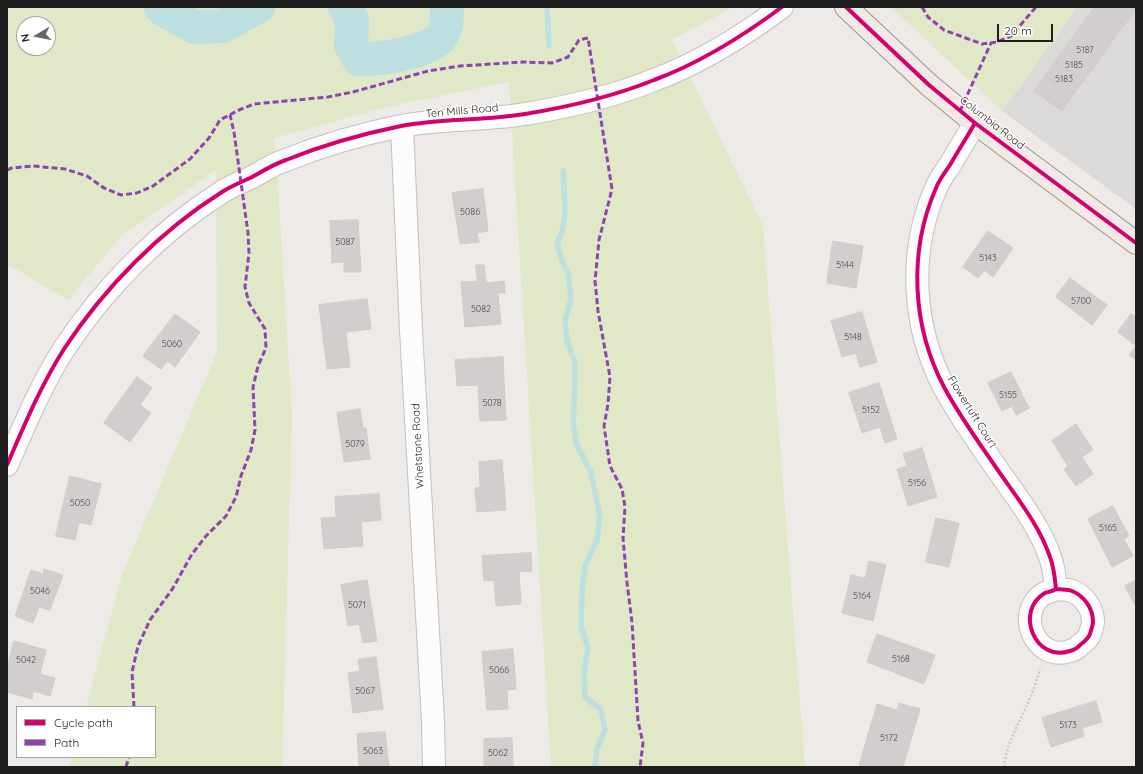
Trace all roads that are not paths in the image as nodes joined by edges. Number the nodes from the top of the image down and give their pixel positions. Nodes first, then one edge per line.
1 (782, 7) edge
2 (846, 7) edge
3 (975, 124) junction
4 (402, 126) junction
5 (1136, 242) edge
6 (7, 465) edge
7 (1056, 589) junction
8 (434, 767) edge

1 - 4 street, Ten Mills Road
2 - 3 main road, Columbia Road
3 - 5 main road, Columbia Road
3 - 7 street, Flowertuft Court
4 - 6 street, Ten Mills Road
4 - 8 street, Whetstone Road
7 - 7 street

